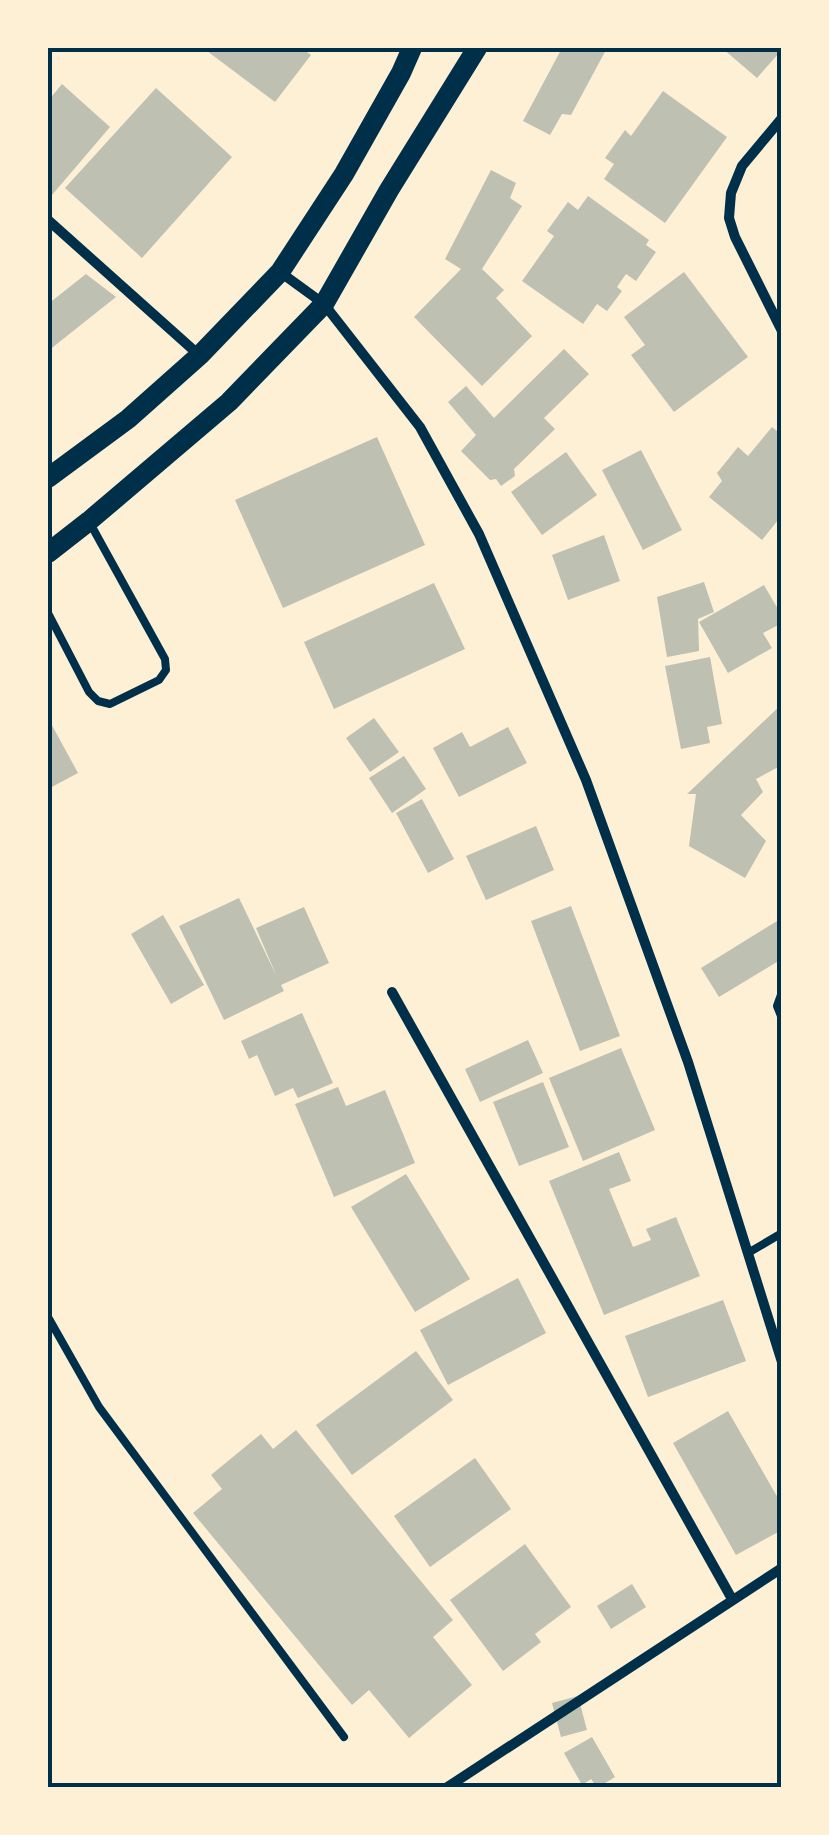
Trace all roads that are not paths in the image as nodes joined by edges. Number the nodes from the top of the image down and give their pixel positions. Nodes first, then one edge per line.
1 (412, 48) edge
2 (476, 48) edge
3 (782, 118) edge
4 (48, 220) edge
5 (280, 272) junction
6 (324, 304) junction
7 (782, 331) edge
8 (200, 356) junction
9 (48, 478) edge
10 (89, 521) junction
11 (48, 553) edge
12 (48, 613) edge
13 (392, 992) dead end
14 (782, 996) edge
15 (782, 1016) edge
16 (782, 1233) edge
17 (748, 1253) junction
18 (48, 1317) edge
19 (782, 1362) edge
20 (782, 1568) edge
21 (732, 1599) junction
22 (344, 1737) dead end
23 (446, 1788) edge

1 - 5 main road
2 - 6 main road
3 - 7 street
4 - 8 street
5 - 6 street
5 - 8 main road
6 - 10 main road
6 - 17 street
8 - 9 main road
10 - 11 main road
10 - 12 lane
13 - 21 street
14 - 15 street
16 - 17 lane
17 - 19 street
18 - 22 lane
20 - 21 street
21 - 23 street

